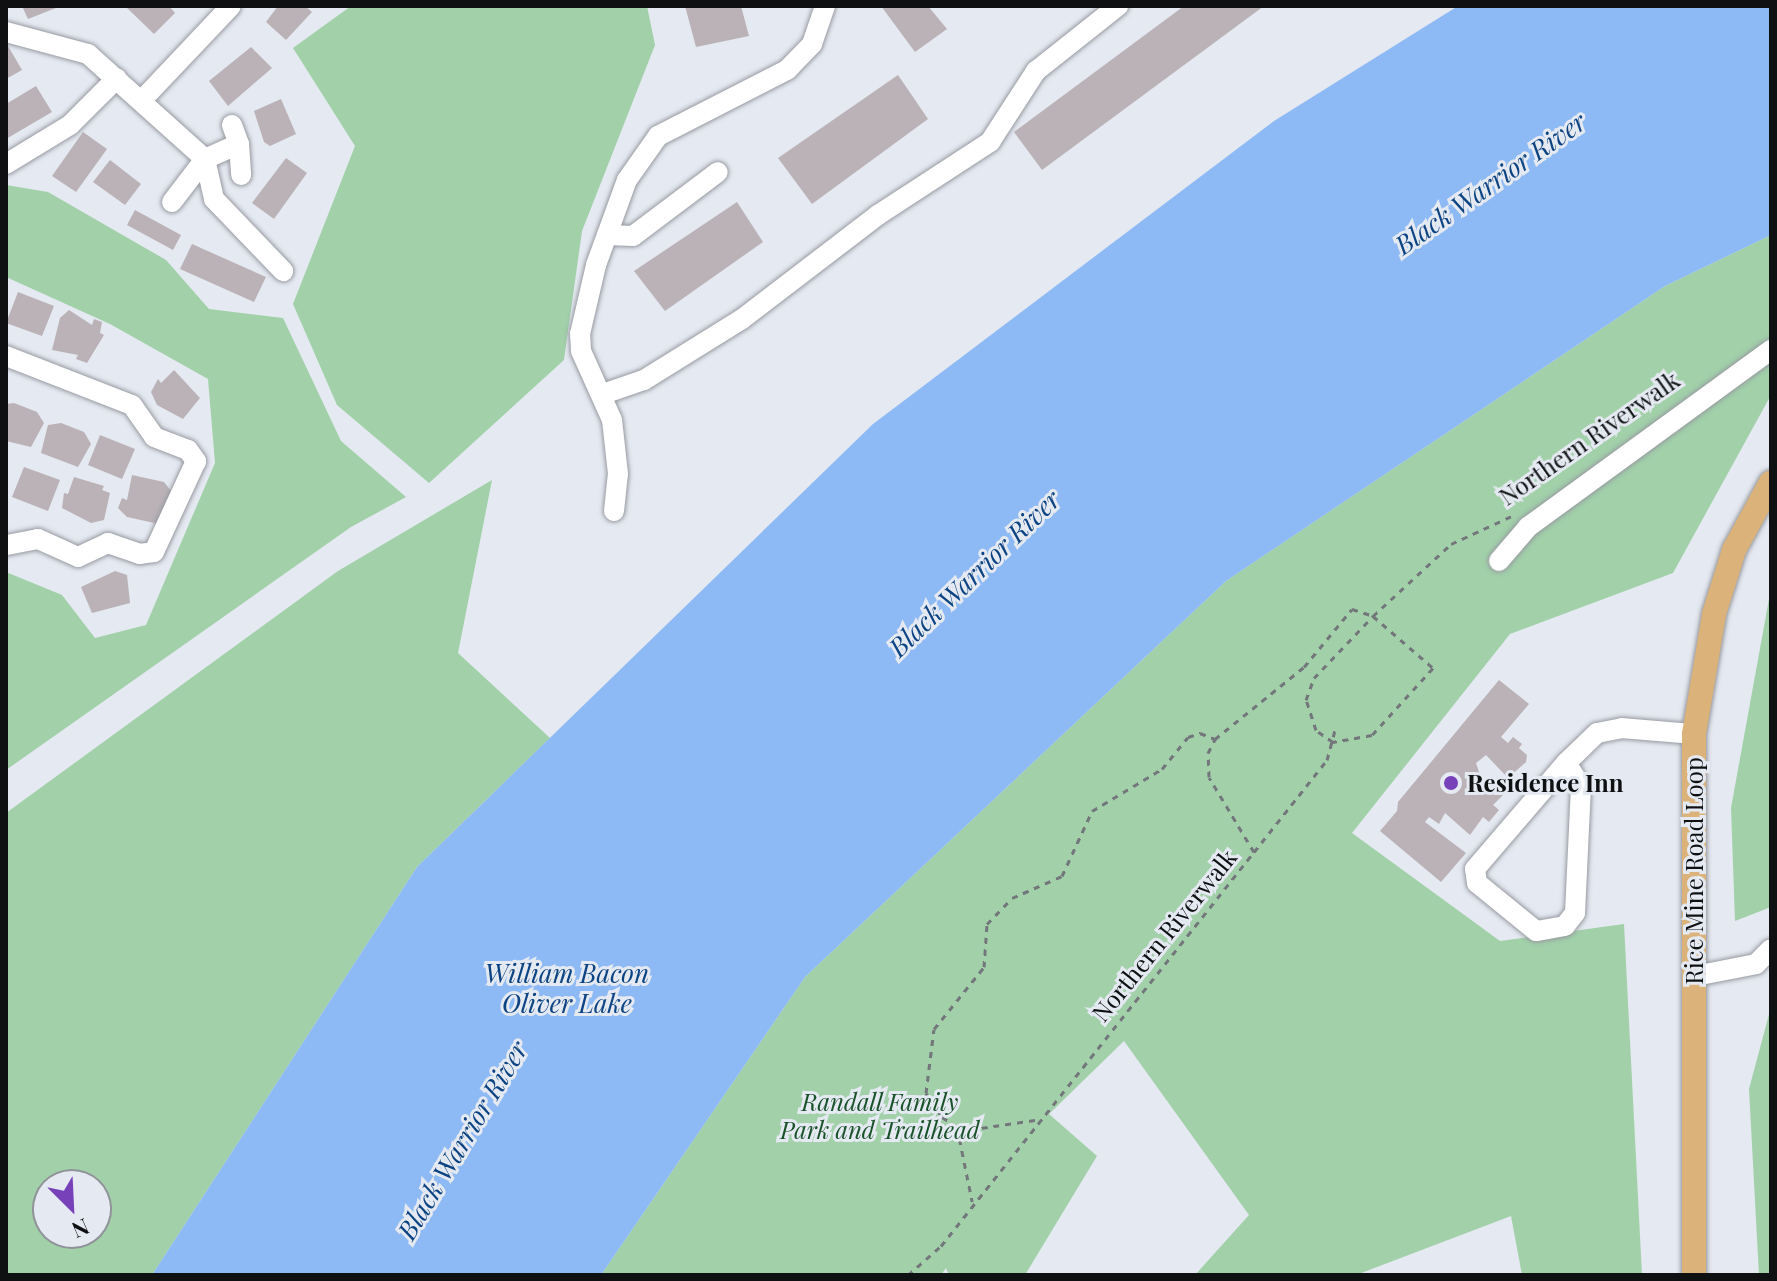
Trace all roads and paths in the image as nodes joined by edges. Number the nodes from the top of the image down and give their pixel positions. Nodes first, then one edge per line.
1 (231, 6) edge
2 (825, 6) edge
3 (1118, 6) edge
4 (6, 32) edge
5 (117, 78) junction
6 (142, 100) junction
7 (205, 159) junction
8 (6, 164) edge
9 (718, 172) dead end
10 (241, 175) dead end
11 (172, 202) dead end
12 (609, 230) junction
13 (283, 271) dead end
14 (1771, 350) edge
15 (6, 356) edge
16 (603, 394) junction
17 (1771, 482) edge
18 (1525, 510) dead end
19 (614, 511) dead end
20 (6, 545) edge
21 (1499, 561) dead end
22 (1373, 616) junction
23 (1336, 726) dead end
24 (1694, 734) junction
25 (1215, 739) junction
26 (1333, 742) junction
27 (1566, 763) junction
28 (1254, 852) junction
29 (1771, 949) edge
30 (1695, 976) junction
31 (1038, 1119) junction
32 (957, 1127) junction
33 (973, 1202) junction
34 (908, 1275) edge
35 (1694, 1275) edge

1 - 6 street
2 - 12 street
3 - 16 street
4 - 5 street
5 - 6 street
5 - 8 street
6 - 7 street
7 - 10 street
7 - 11 street
7 - 13 street
9 - 12 street
12 - 16 street
14 - 21 street
15 - 20 street
16 - 19 street
17 - 24 main road, Rice Mine Road Loop
18 - 22 path, Northern Riverwalk
22 - 25 path
22 - 26 path, Northern Riverwalk
22 - 26 path
23 - 26 path
24 - 27 street
24 - 30 main road, Rice Mine Road Loop
25 - 28 path, Northern Riverwalk
25 - 32 path
26 - 28 path
27 - 27 street
28 - 31 path, Northern Riverwalk
29 - 30 street
30 - 35 main road, Rice Mine Road Loop
31 - 32 path
31 - 33 path, Northern Riverwalk
32 - 33 path
33 - 34 path, Northern Riverwalk

